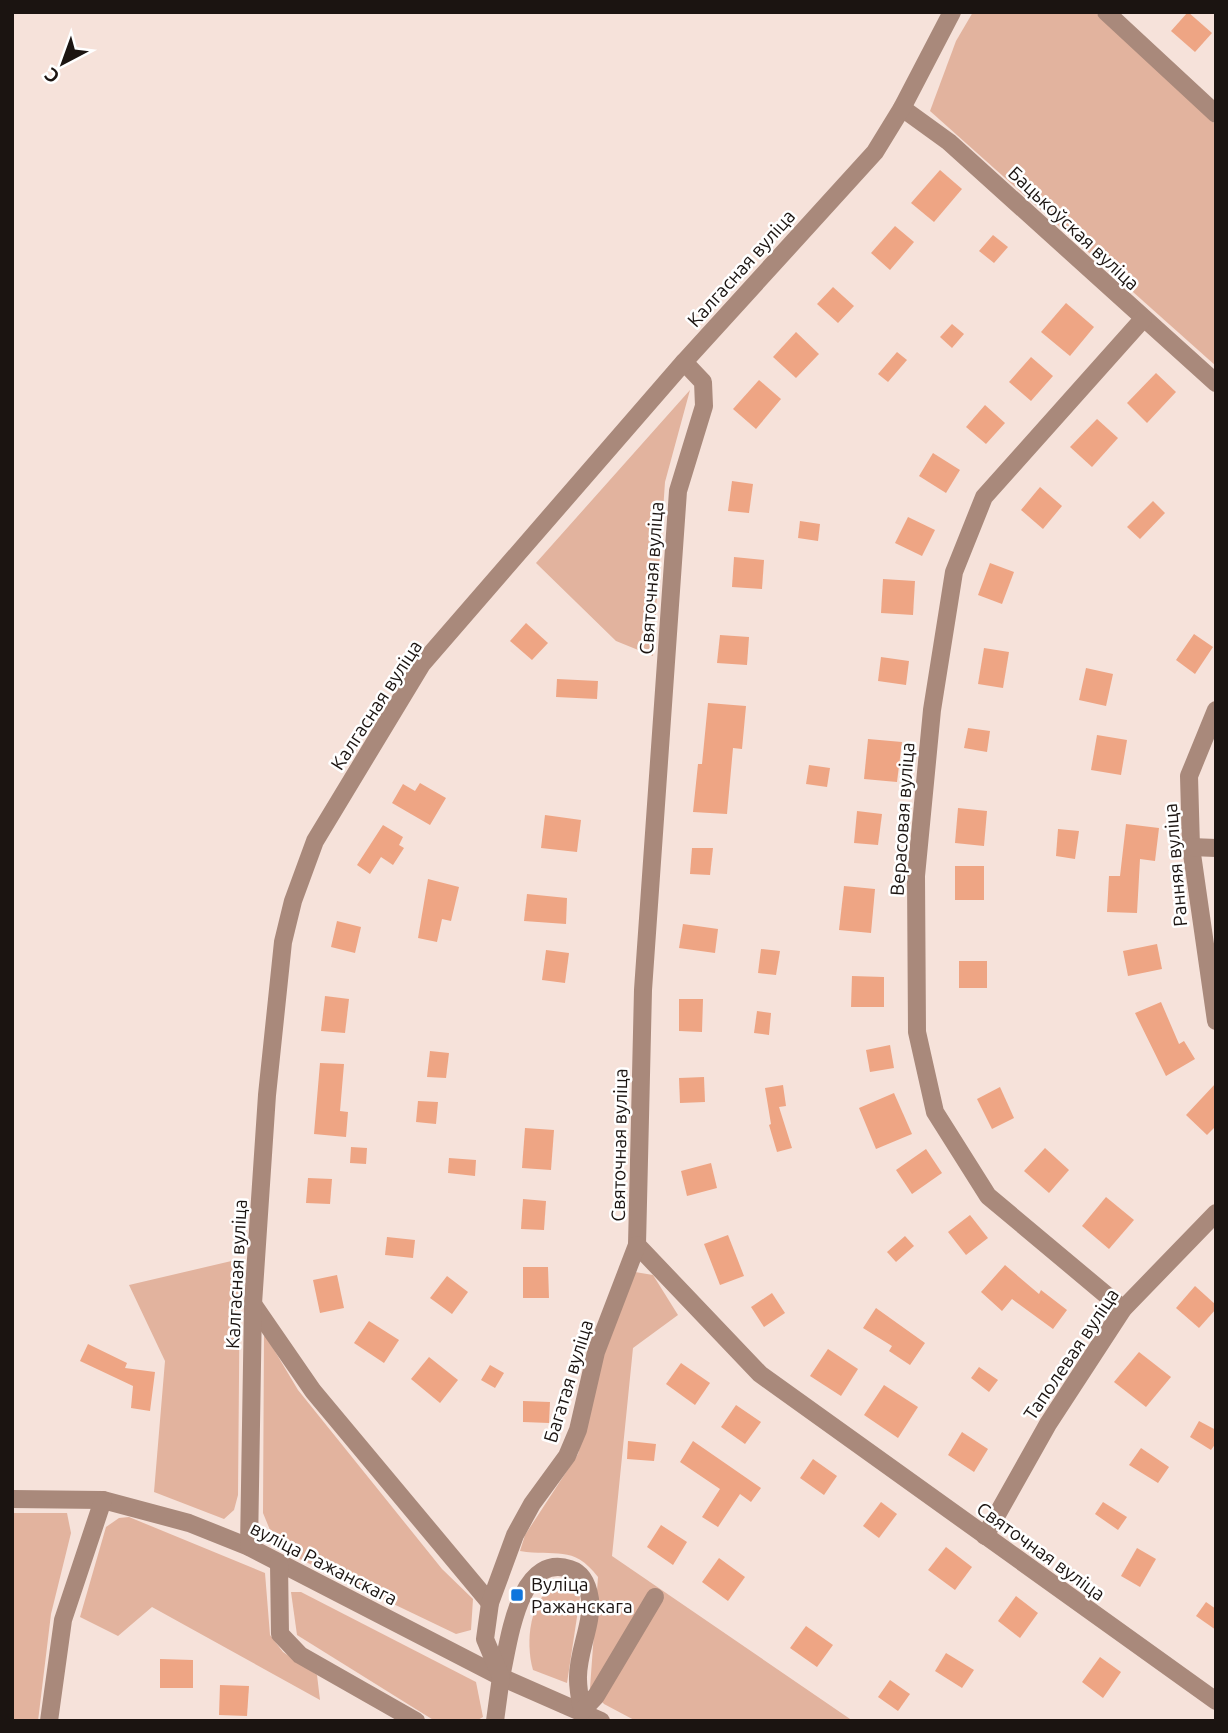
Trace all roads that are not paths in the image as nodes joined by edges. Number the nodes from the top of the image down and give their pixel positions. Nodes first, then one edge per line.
1 (952, 12) edge
2 (1107, 12) edge
3 (902, 108) junction
4 (1216, 114) edge
5 (1143, 319) junction
6 (684, 362) junction
7 (1216, 383) edge
8 (1216, 710) edge
9 (1191, 847) junction
10 (1216, 848) edge
11 (1216, 1021) edge
12 (1216, 1213) edge
13 (637, 1244) junction
14 (253, 1304) junction
15 (1123, 1309) junction
16 (12, 1499) edge
17 (103, 1500) junction
18 (985, 1536) junction
19 (249, 1547) junction
20 (279, 1563) junction
21 (655, 1597) dead end
22 (490, 1602) junction
23 (501, 1677) junction
24 (1216, 1701) edge
25 (582, 1711) junction
26 (48, 1721) edge
27 (416, 1721) edge
28 (495, 1721) edge
29 (601, 1721) edge

1 - 3 street, Калгасная вуліца
2 - 4 street
3 - 5 street, Бацькоўская вуліца
3 - 6 street, Калгасная вуліца
5 - 7 street, Бацькоўская вуліца
5 - 15 street, Верасовая вуліца
6 - 13 street, Святочная вуліца
6 - 14 street, Калгасная вуліца
8 - 9 street, Ранняя вуліца
9 - 10 street
9 - 11 street, Ранняя вуліца
12 - 15 street, Таполевая вуліца
13 - 18 street, Святочная вуліца
13 - 22 street, Багатая вуліца
14 - 19 street, Калгасная вуліца
14 - 22 street
15 - 18 street, Таполевая вуліца
16 - 17 street, вуліца Ражанскага
17 - 19 street, вуліца Ражанскага
17 - 26 street
18 - 24 street, Святочная вуліца
19 - 20 street, вуліца Ражанскага
20 - 23 street, вуліца Ражанскага
20 - 27 street
21 - 25 street
22 - 23 street, Багатая вуліца
23 - 25 street, вуліца Ражанскага
23 - 25 street
23 - 28 street
25 - 29 street, вуліца Ражанскага

